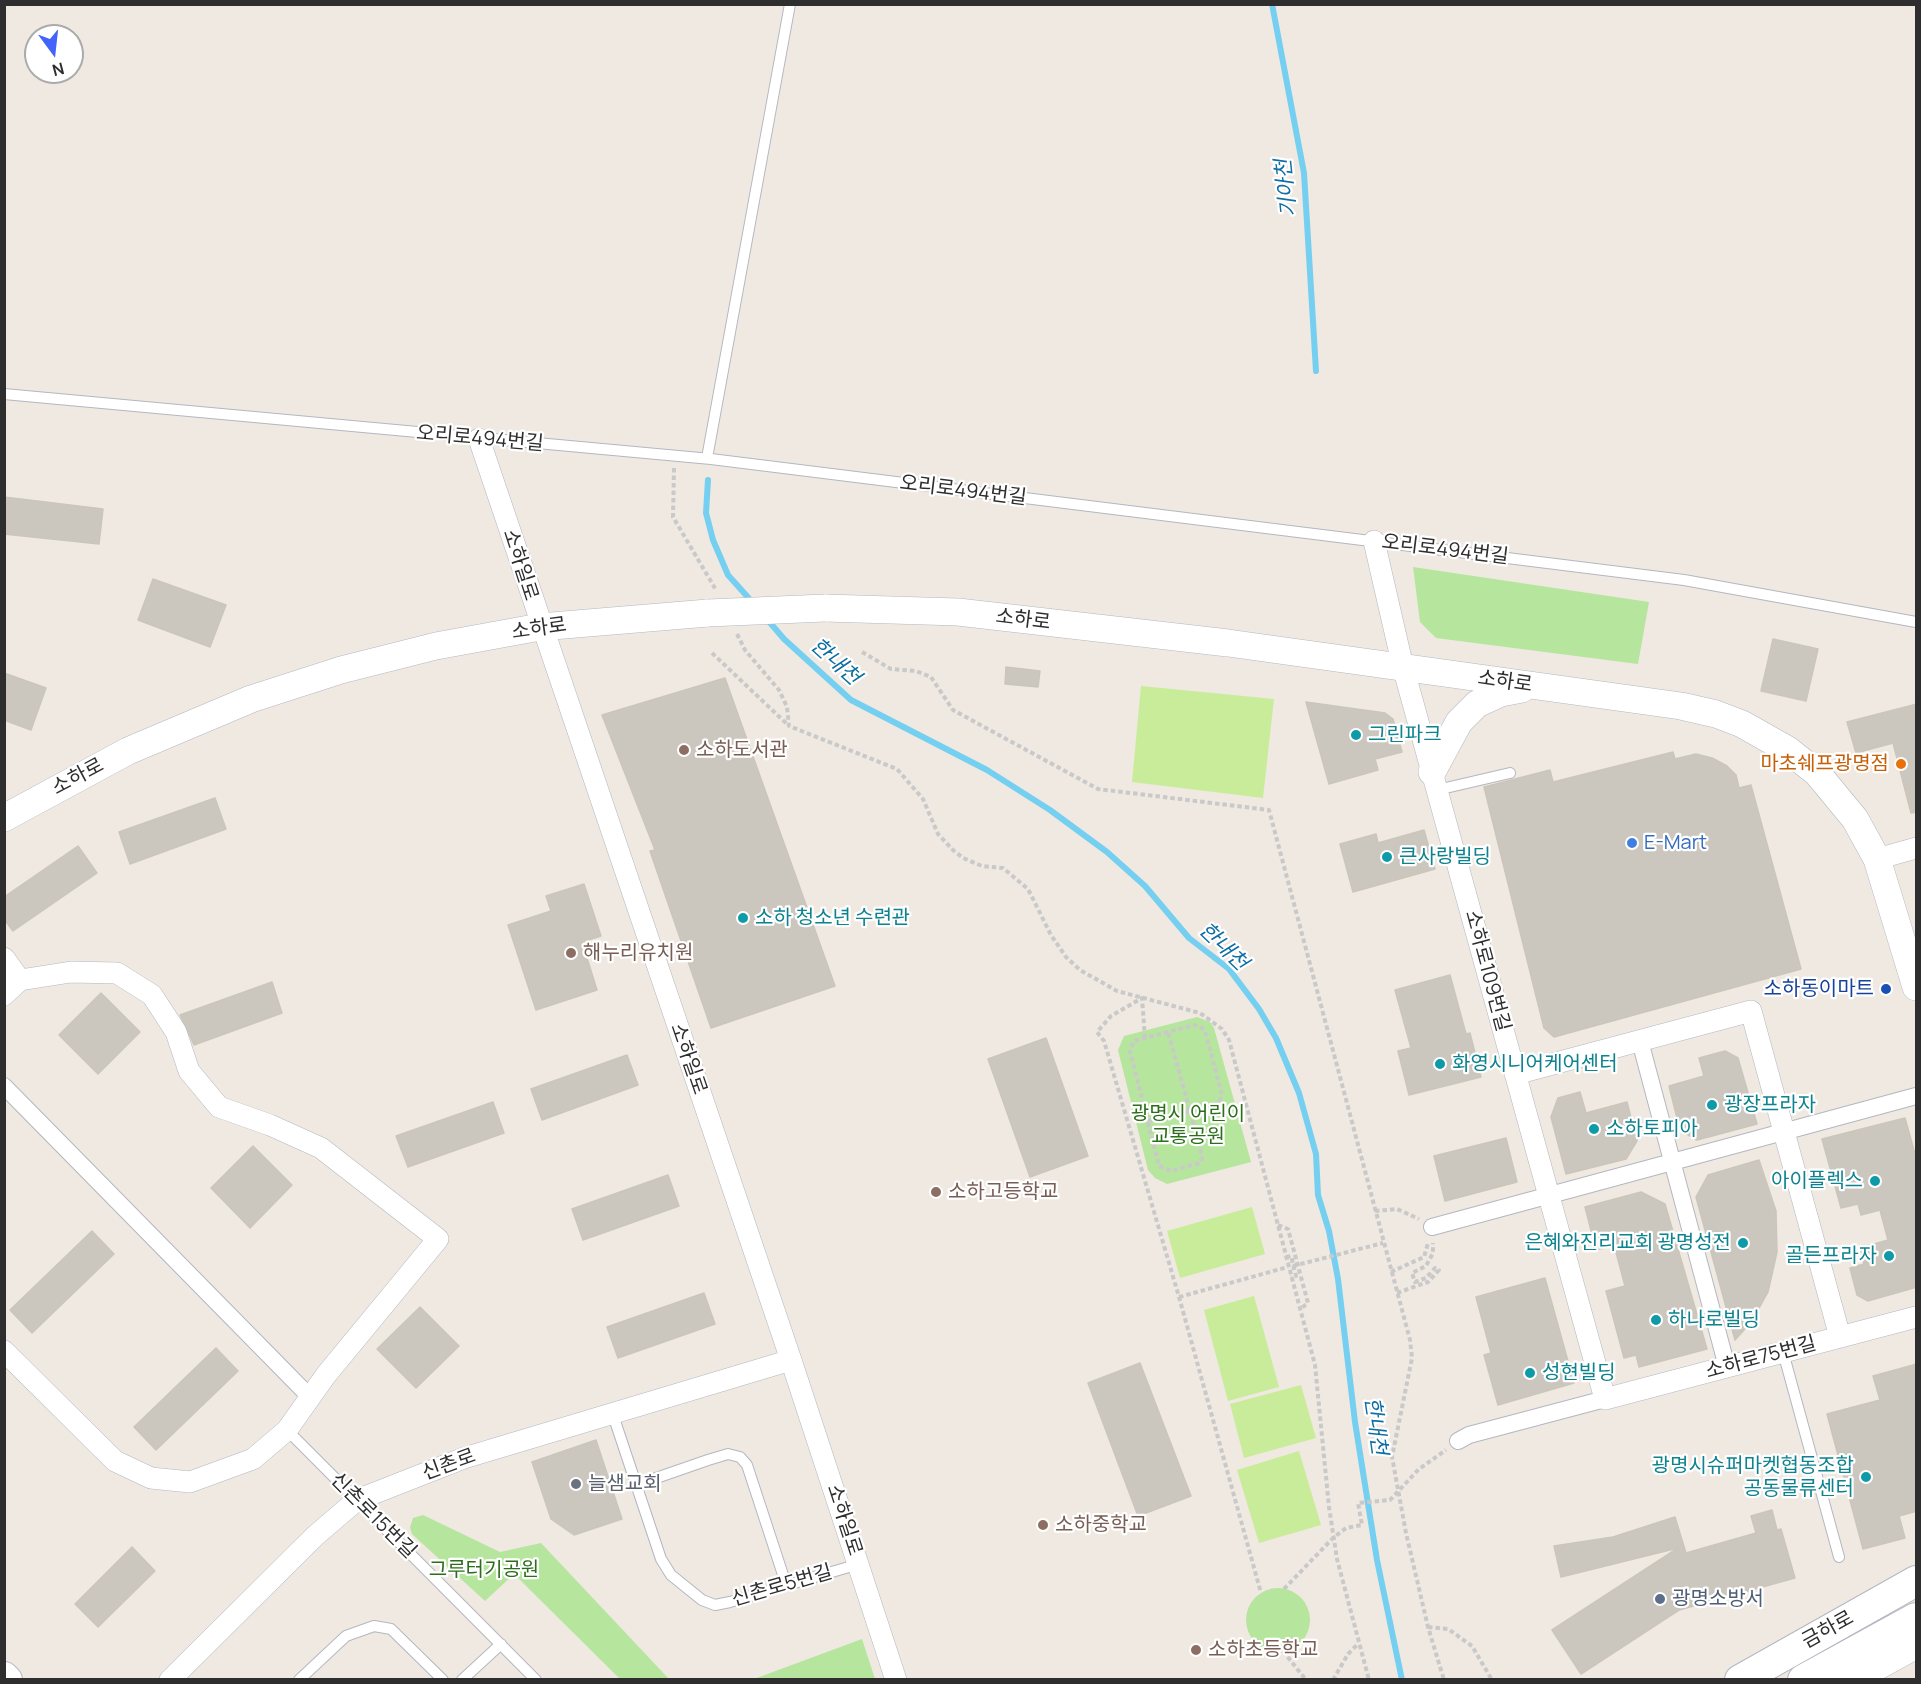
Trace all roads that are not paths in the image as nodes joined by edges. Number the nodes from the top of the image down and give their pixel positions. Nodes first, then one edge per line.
1 (790, 4) edge
2 (4, 394) edge
3 (479, 440) junction
4 (709, 459) junction
5 (1374, 541) junction
6 (1917, 622) edge
7 (540, 627) junction
8 (1403, 667) junction
9 (1533, 687) junction
10 (1510, 773) dead end
11 (1434, 781) junction
12 (4, 818) edge
13 (1917, 848) edge
14 (1876, 859) junction
15 (4, 958) edge
16 (20, 980) junction
17 (1917, 987) edge
18 (4, 995) edge
19 (1640, 1041) junction
20 (1515, 1074) junction
21 (4, 1086) edge
22 (1917, 1096) edge
23 (1784, 1132) junction
24 (1672, 1162) junction
25 (1549, 1196) junction
26 (1432, 1227) road end
27 (1917, 1317) edge
28 (1840, 1337) junction
29 (4, 1351) edge
30 (1783, 1352) junction
31 (791, 1360) junction
32 (1727, 1367) junction
33 (310, 1397) junction
34 (1605, 1399) junction
35 (612, 1412) junction
36 (287, 1430) junction
37 (1458, 1441) road end
38 (636, 1485) junction
39 (357, 1500) junction
40 (1839, 1557) dead end
41 (859, 1564) junction
42 (1917, 1581) edge
43 (786, 1584) junction
44 (1917, 1618) edge
45 (501, 1644) junction
46 (1917, 1645) edge
47 (179, 1677) edge
48 (1803, 1679) edge
49 (299, 1680) edge
50 (443, 1680) edge
51 (462, 1680) edge
52 (536, 1680) edge
53 (896, 1680) edge
54 (1740, 1680) edge

1 - 4 lane
2 - 3 lane, 오리로494번길
3 - 4 lane, 오리로494번길
3 - 7 street, 소하일로
4 - 5 lane, 오리로494번길
5 - 6 lane, 오리로494번길
5 - 8 street, 소하로109번길
7 - 8 street, 소하로, bridge
7 - 12 street, 소하로
7 - 31 street, 소하일로
8 - 9 street, 소하로
8 - 11 street, 소하로109번길
9 - 11 street
9 - 14 street, 소하로
10 - 11 lane
11 - 20 street, 소하로109번길
13 - 14 street
14 - 17 street, 소하로
15 - 16 street
16 - 18 street
16 - 33 street
19 - 20 street
19 - 23 street
19 - 24 street
20 - 25 street, 소하로109번길
21 - 33 street
22 - 23 street
23 - 24 street
23 - 28 street
24 - 25 street
24 - 32 street
25 - 26 street
25 - 34 street, 소하로109번길
27 - 28 street, 소하로75번길
28 - 30 street, 소하로75번길
29 - 36 street
30 - 32 street, 소하로75번길
30 - 40 lane
31 - 35 street, 신촌로
31 - 41 street, 소하일로
32 - 34 street, 소하로75번길
33 - 36 street
34 - 37 street
35 - 38 lane, 신촌로5번길
35 - 39 street, 신촌로
36 - 39 lane, 신촌로15번길
38 - 43 lane, 신촌로5번길
38 - 43 lane
39 - 45 lane, 신촌로15번길
39 - 47 street, 신촌로
41 - 43 lane, 신촌로5번길
41 - 53 street, 소하일로
42 - 54 main road, 금하로
44 - 48 main road, 금하로
45 - 51 lane
45 - 52 lane, 신촌로15번길
46 - 48 street
49 - 50 lane

